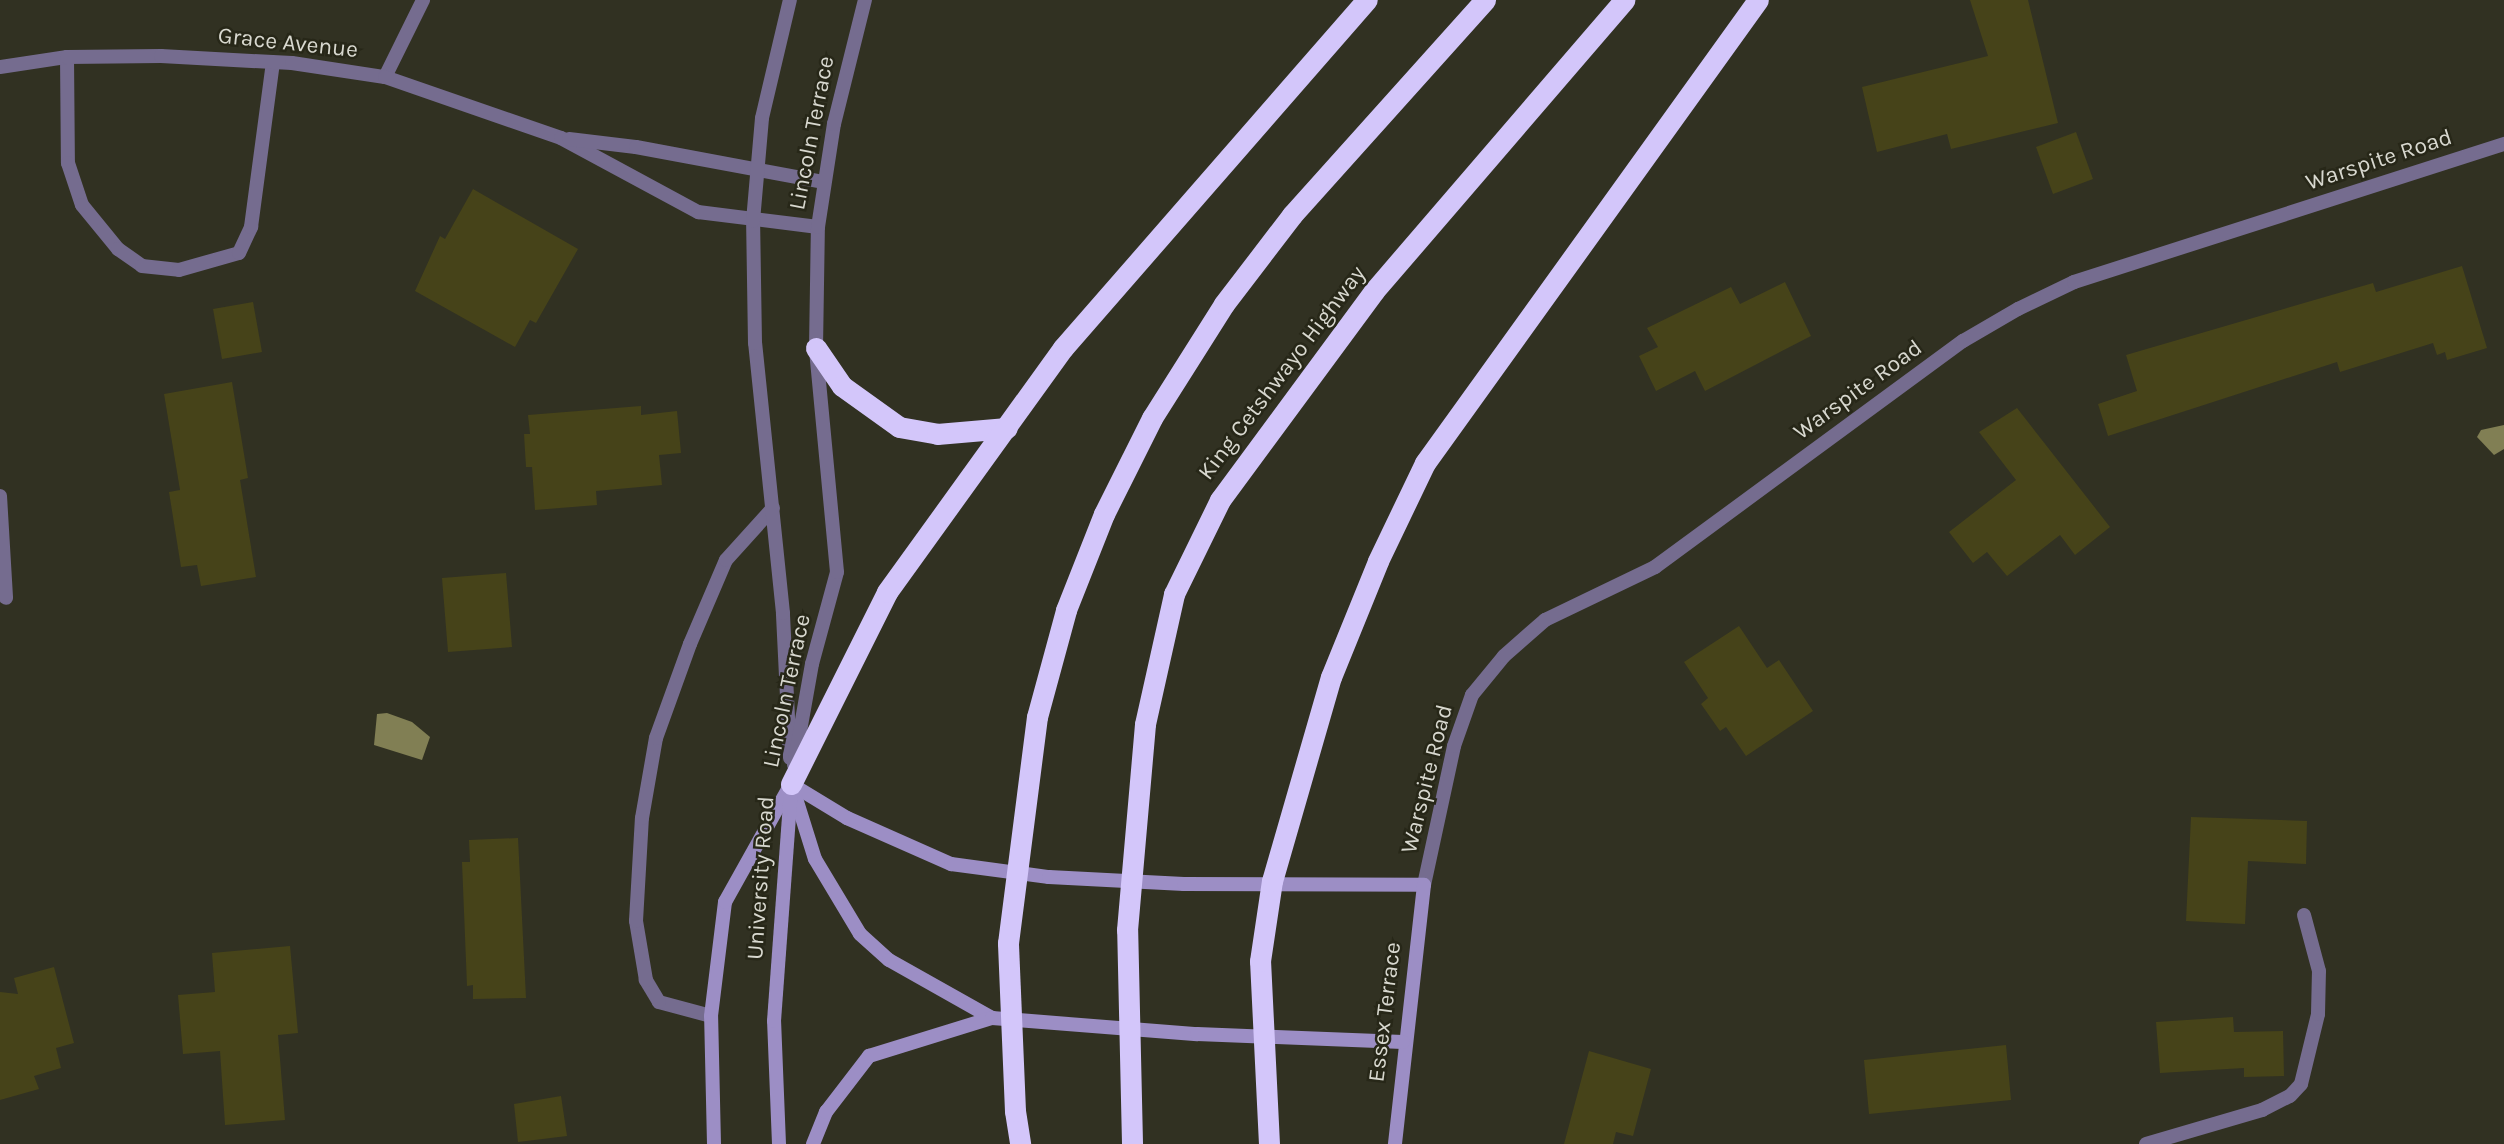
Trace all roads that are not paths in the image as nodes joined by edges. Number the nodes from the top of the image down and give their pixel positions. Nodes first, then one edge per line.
1 (423, 0) edge
2 (790, 0) edge
3 (865, 0) edge
4 (1367, 0) edge
5 (1485, 0) edge
6 (1624, 0) edge
7 (1758, 0) edge
8 (67, 57) junction
9 (273, 62) junction
10 (0, 67) edge
11 (385, 77) junction
12 (561, 138) junction
13 (2504, 144) edge
14 (756, 171) junction
15 (823, 182) junction
16 (753, 221) junction
17 (818, 227) junction
18 (816, 348) junction
19 (1007, 428) junction
20 (0, 496) edge
21 (773, 508) junction
22 (6, 598) dead end
23 (791, 784) junction
24 (1272, 881) junction
25 (1424, 884) junction
26 (2304, 915) dead end
27 (711, 1016) junction
28 (992, 1018) junction
29 (1261, 1037) junction
30 (1403, 1042) junction
31 (714, 1144) edge
32 (779, 1144) edge
33 (813, 1144) edge
34 (1020, 1144) edge
35 (1132, 1144) edge
36 (1269, 1144) edge
37 (1395, 1144) edge
38 (2146, 1144) edge

1 - 11 street
2 - 14 street, Lincoln Terrace
3 - 15 street, Lincoln Terrace
4 - 19 highway
5 - 34 highway, bridge
6 - 35 highway, King Cetshwayo Highway, bridge
7 - 24 highway
8 - 9 street, Grace Avenue
8 - 9 street
8 - 10 street, Grace Avenue
9 - 11 street, Grace Avenue
11 - 12 street, Grace Avenue
12 - 14 street, Grace Avenue
12 - 16 street, Grace Avenue
13 - 25 street, Warspite Road
14 - 15 street, Grace Avenue
14 - 16 street, Lincoln Terrace
15 - 17 street, Lincoln Terrace
16 - 17 street, Grace Avenue
16 - 21 street, Lincoln Terrace
17 - 18 street, Lincoln Terrace
18 - 19 highway
18 - 23 street, Lincoln Terrace
19 - 23 highway
20 - 22 street
21 - 23 street, Lincoln Terrace
21 - 27 street
23 - 24 street
23 - 27 street, University Road
23 - 28 street
23 - 32 street, University Road
24 - 25 street
24 - 29 highway
25 - 30 street, Essex Terrace
26 - 38 street
27 - 31 street, University Road
28 - 29 street
28 - 33 street
29 - 30 street
29 - 36 highway
30 - 37 street, Essex Terrace

